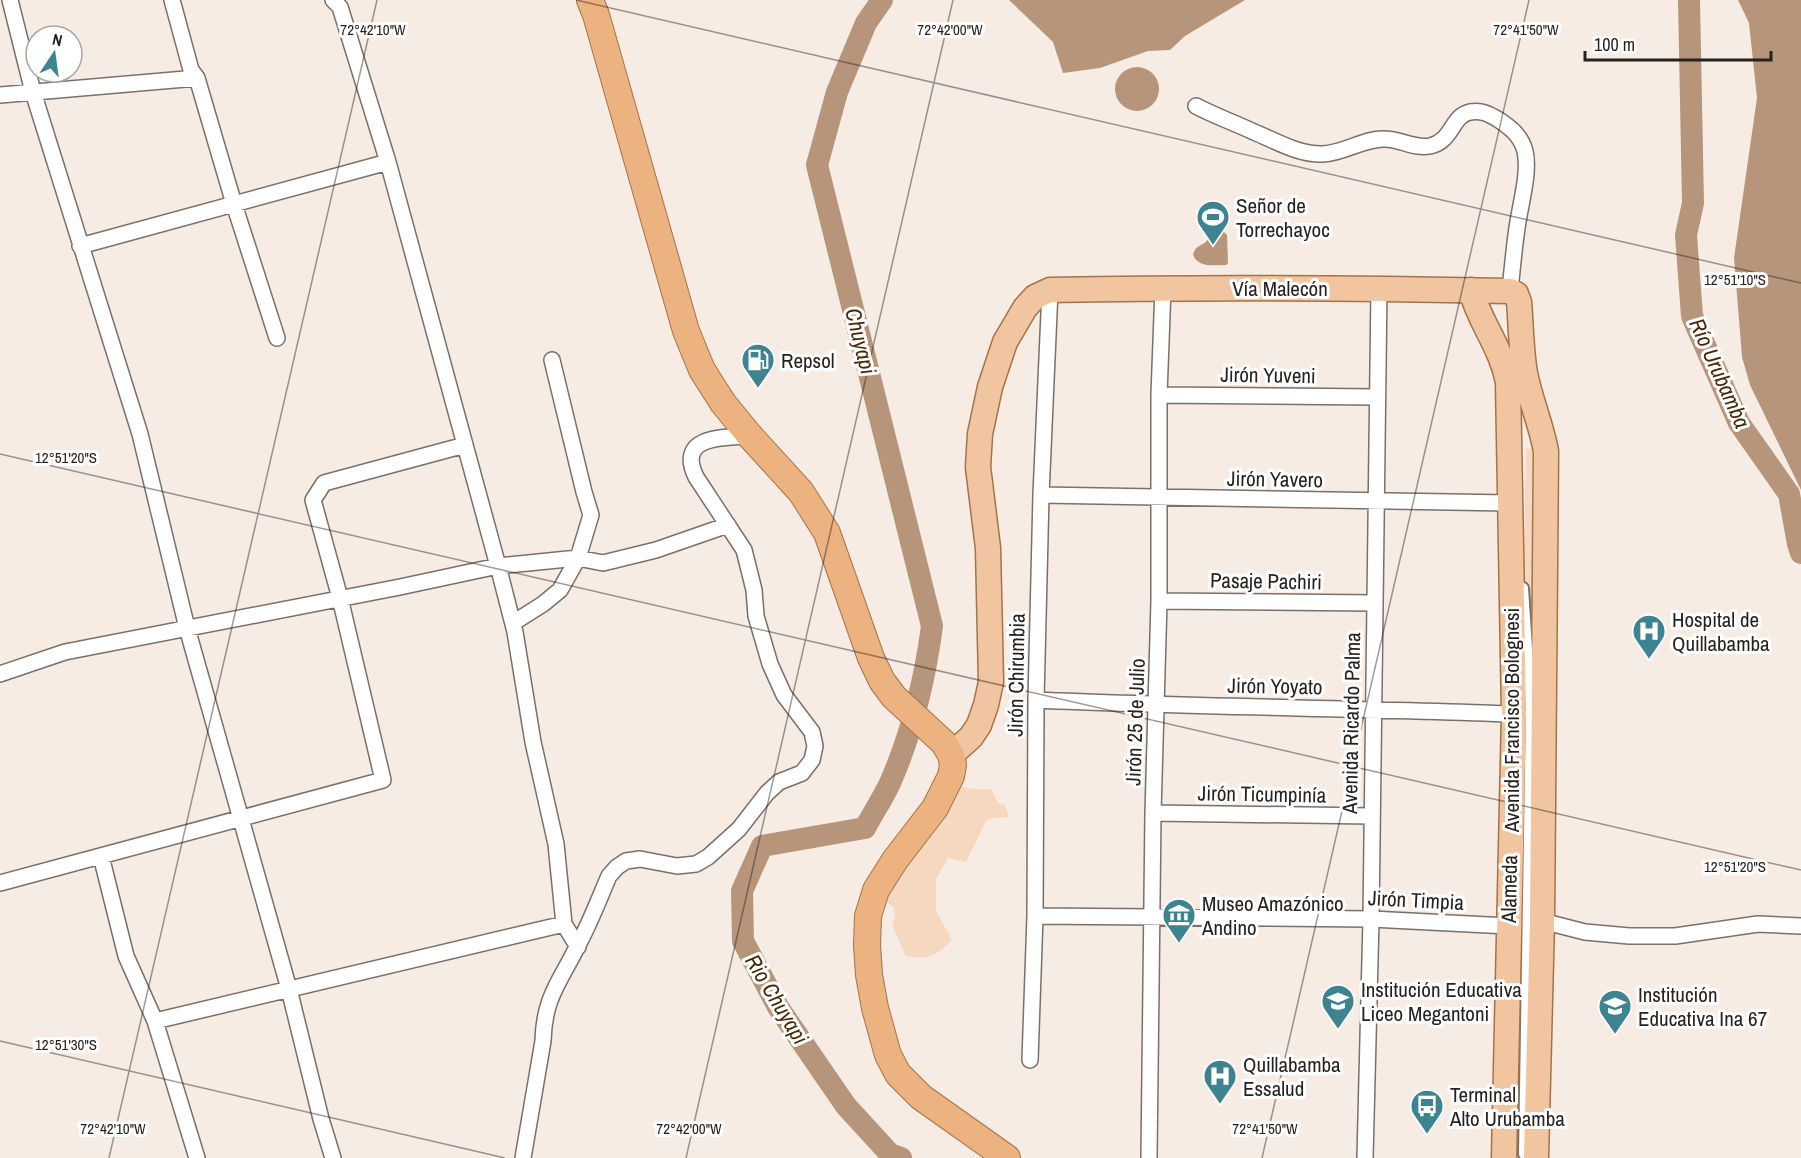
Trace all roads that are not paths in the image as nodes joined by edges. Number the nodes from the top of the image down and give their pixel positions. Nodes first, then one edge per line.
1 (10, 0) edge
2 (172, 0) edge
3 (333, 0) edge
4 (590, 0) edge
5 (197, 78) junction
6 (33, 92) junction
7 (0, 95) edge
8 (1196, 106) dead end
9 (388, 162) junction
10 (234, 204) junction
11 (80, 246) junction
12 (1163, 288) junction
13 (1379, 288) junction
14 (1050, 290) junction
15 (1471, 290) junction
16 (1510, 291) junction
17 (277, 338) dead end
18 (552, 360) dead end
19 (1525, 369) junction
20 (1160, 395) junction
21 (1377, 397) junction
22 (750, 436) junction
23 (1544, 440) junction
24 (1509, 445) junction
25 (465, 446) junction
26 (1041, 495) junction
27 (1160, 498) junction
28 (1376, 501) junction
29 (1509, 503) junction
30 (728, 525) junction
31 (578, 558) junction
32 (498, 566) junction
33 (340, 598) junction
34 (1159, 601) junction
35 (1374, 603) junction
36 (513, 623) junction
37 (187, 628) junction
38 (0, 674) edge
39 (1036, 700) junction
40 (1157, 705) junction
41 (1374, 708) junction
42 (1514, 714) junction
43 (951, 755) junction
44 (1153, 813) junction
45 (1371, 816) junction
46 (240, 818) junction
47 (101, 856) junction
48 (0, 883) edge
49 (1035, 916) junction
50 (1153, 917) junction
51 (1371, 919) junction
52 (1542, 921) junction
53 (564, 924) junction
54 (1508, 926) junction
55 (1801, 926) edge
56 (578, 947) junction
57 (289, 989) junction
58 (155, 1021) junction
59 (1030, 1060) dead end
60 (197, 1158) edge
61 (333, 1158) edge
62 (523, 1158) edge
63 (1007, 1158) edge
64 (1149, 1158) edge
65 (1365, 1158) edge
66 (1504, 1158) edge
67 (1524, 1158) edge
68 (1536, 1158) edge

1 - 6 street
2 - 5 street
3 - 9 street
4 - 22 highway
5 - 6 street
5 - 10 street
6 - 7 street
6 - 11 street
8 - 16 street
9 - 10 street
9 - 25 street
10 - 11 street
10 - 17 street
11 - 37 street
12 - 13 main road, Vía Malecón
12 - 14 main road, Vía Malecón
12 - 20 street, Jirón 25 de Julio
13 - 15 main road, Vía Malecón
13 - 21 street, Avenida Ricardo Palma
14 - 26 street, Jirón Chirumbia
14 - 43 main road
15 - 16 main road, Vía Malecón
15 - 24 main road, Avenida Francisco Bolognesi
16 - 19 main road, Avenida Francisco Bolognesi
18 - 31 street
19 - 23 main road, Avenida Francisco Bolognesi
19 - 67 street, Alameda
20 - 21 street, Jirón Yuveni
20 - 27 street, Jirón 25 de Julio
21 - 28 street, Avenida Ricardo Palma
22 - 30 street
22 - 43 highway
23 - 24 main road
23 - 52 main road, Avenida Francisco Bolognesi
24 - 29 main road, Avenida Francisco Bolognesi
25 - 32 street
25 - 33 street
26 - 27 street, Jirón Yavero
26 - 39 street, Jirón Chirumbia
27 - 28 street, Jirón Yavero
27 - 34 street, Jirón 25 de Julio
28 - 29 street, Jirón Yavero
28 - 35 street, Avenida Ricardo Palma
29 - 42 main road, Avenida Francisco Bolognesi
30 - 31 street
30 - 56 street
31 - 32 street
31 - 36 street
32 - 33 street
32 - 36 street
33 - 37 street
33 - 46 street
34 - 35 street, Pasaje Pachiri
34 - 40 street, Jirón 25 de Julio
35 - 41 street, Avenida Ricardo Palma
36 - 53 street
37 - 38 street
37 - 46 street
39 - 40 street, Jirón Yoyato
39 - 49 street, Jirón Chirumbia
40 - 41 street, Jirón Yoyato
40 - 44 street, Jirón 25 de Julio
41 - 42 street, Jirón Yoyato
41 - 45 street, Avenida Ricardo Palma
42 - 54 main road, Avenida Francisco Bolognesi
43 - 63 highway
44 - 45 street, Jirón Ticumpinía
44 - 50 street, Jirón 25 de Julio
45 - 51 street, Avenida Ricardo Palma
46 - 47 street
46 - 57 street
47 - 48 street
47 - 58 street
49 - 50 street, Jirón Timpia
49 - 59 street, Jirón Chirumbia
50 - 51 street, Jirón Timpia
50 - 64 street, Jirón 25 de Julio
51 - 54 street, Jirón Timpia
51 - 65 street, Avenida Ricardo Palma
52 - 55 street
52 - 68 main road, Avenida Francisco Bolognesi
53 - 56 street
53 - 57 street
54 - 66 main road, Avenida Francisco Bolognesi
56 - 62 street
57 - 58 street
57 - 61 street
58 - 60 street

